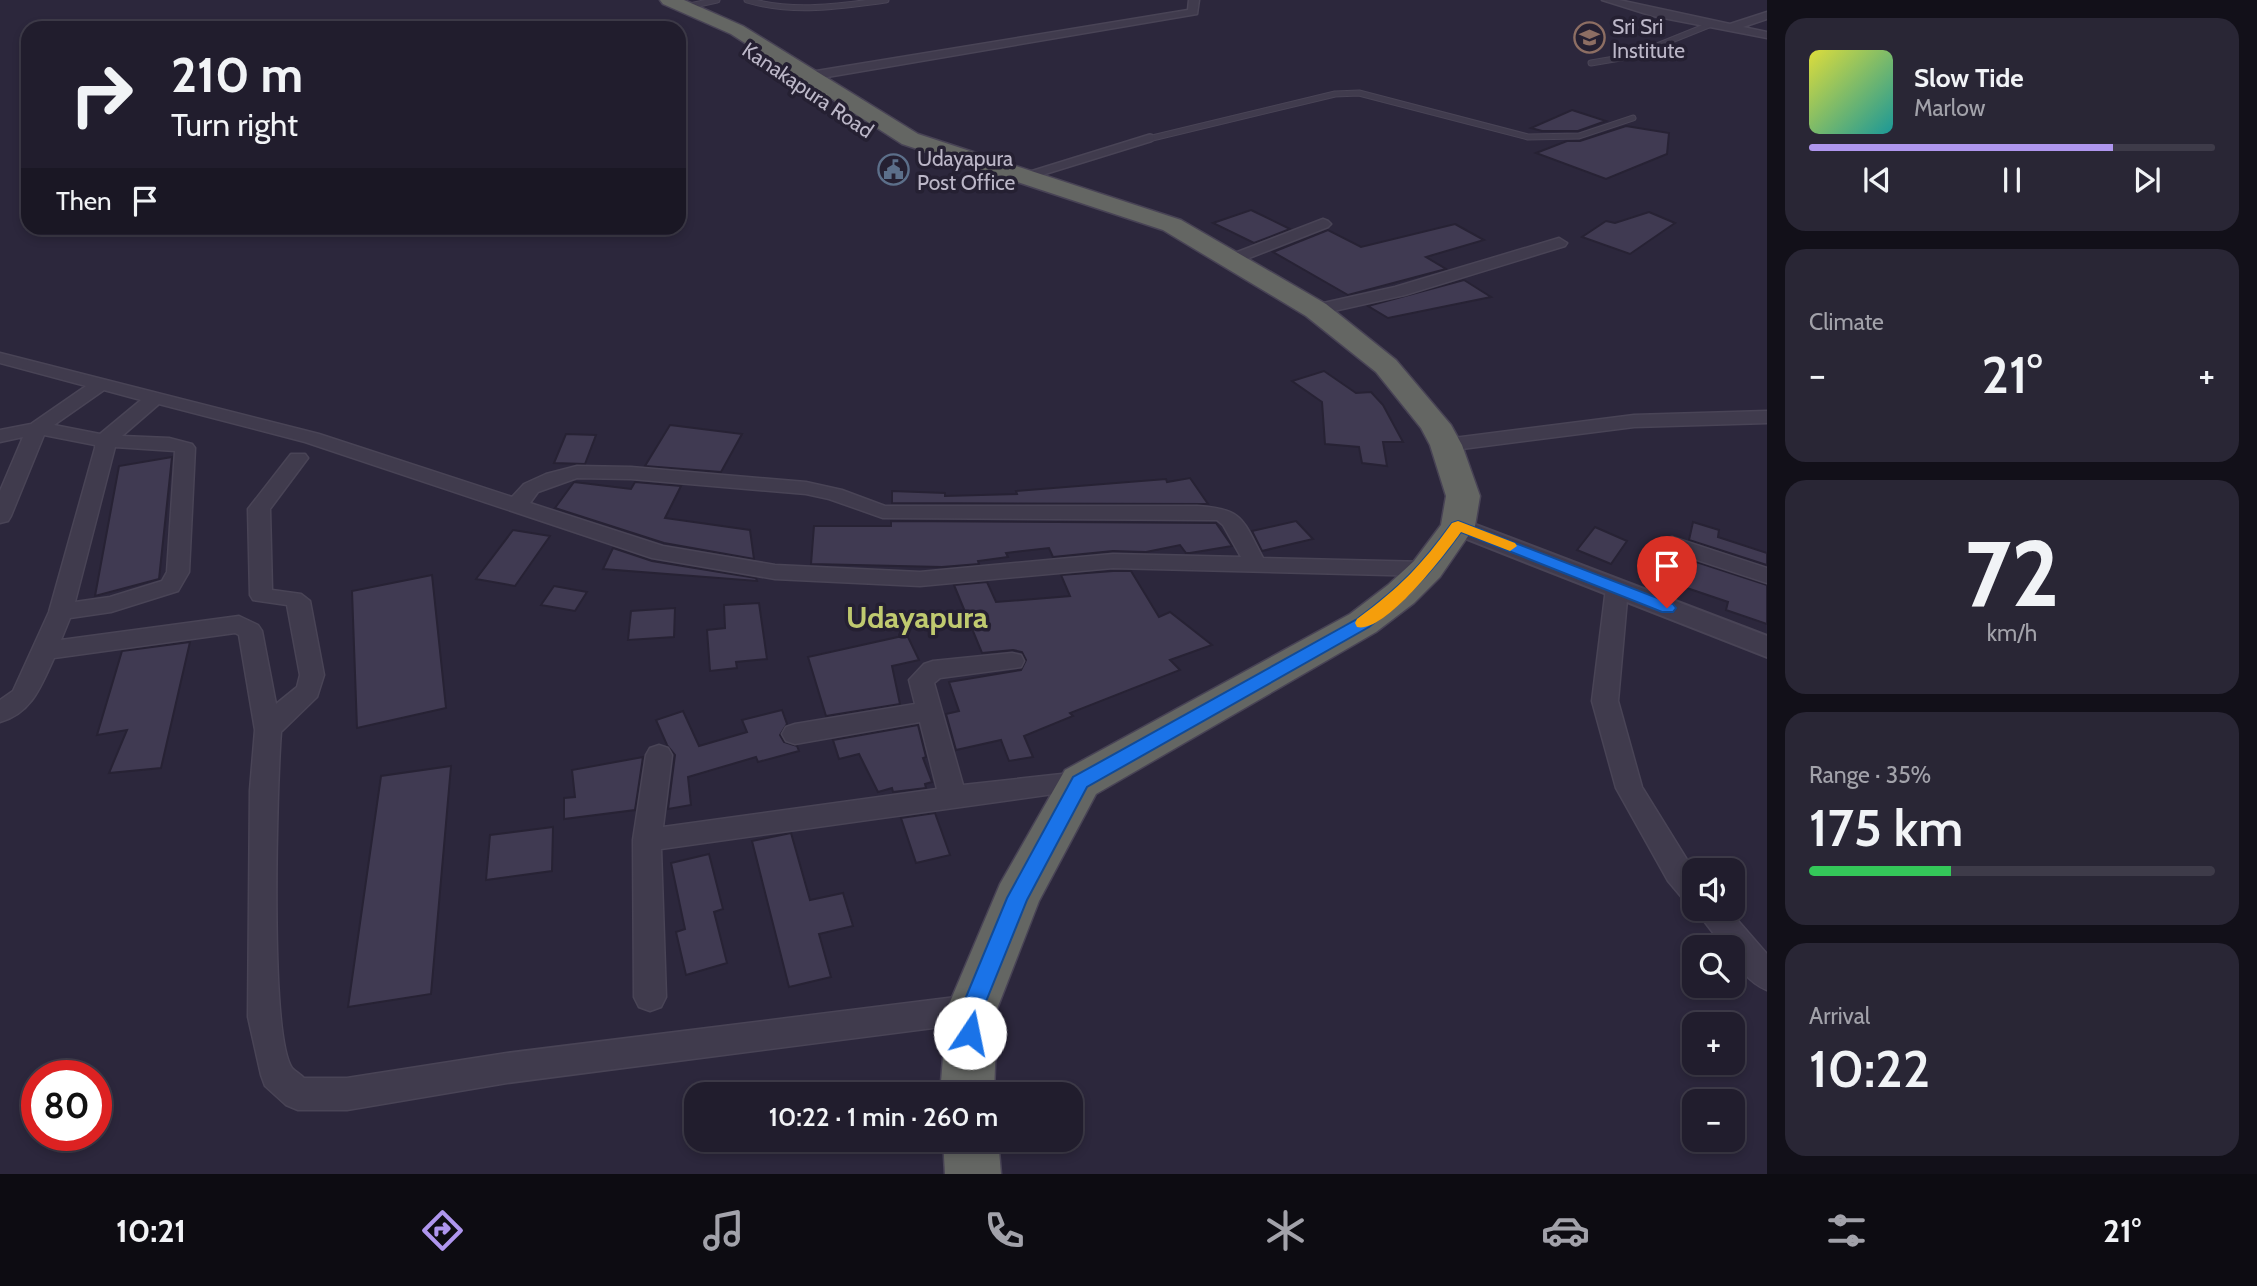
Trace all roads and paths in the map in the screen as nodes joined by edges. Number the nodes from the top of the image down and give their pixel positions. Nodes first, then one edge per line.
1 (645, 0) edge
2 (717, 0) edge
3 (747, 0) edge
4 (886, 0) edge
5 (1194, 0) edge
6 (1607, 0) edge
7 (677, 3) edge
8 (1767, 15) edge
9 (1709, 25) junction
10 (1728, 29) junction
11 (1767, 35) edge
12 (1591, 64) dead end
13 (802, 77) junction
14 (1633, 118) dead end
15 (937, 155) junction
16 (1024, 177) junction
17 (1323, 224) dead end
18 (1559, 243) dead end
19 (1224, 253) junction
20 (1316, 310) junction
21 (0, 358) edge
22 (102, 383) junction
23 (156, 397) junction
24 (1767, 417) edge
25 (37, 428) junction
26 (0, 436) edge
27 (104, 441) junction
28 (1446, 445) junction
29 (298, 458) dead end
30 (516, 506) junction
31 (0, 516) edge
32 (1458, 526) junction
33 (1672, 544) dead end
34 (1257, 566) junction
35 (1427, 569) junction
36 (1767, 576) edge
37 (1618, 588) junction
38 (61, 612) junction
39 (1767, 648) edge
40 (46, 651) junction
41 (1012, 661) dead end
42 (929, 711) junction
43 (0, 713) edge
44 (268, 730) junction
45 (795, 733) dead end
46 (659, 755) dead end
47 (1080, 782) junction
48 (953, 797) junction
49 (647, 840) junction
50 (1682, 878) edge
51 (1720, 921) edge
52 (1767, 976) edge
53 (650, 997) dead end
54 (972, 1009) junction
55 (968, 1082) edge
56 (971, 1152) edge
57 (972, 1174) edge

1 - 13 highway, Kanakapura Road
2 - 7 lane
3 - 4 lane
5 - 13 street
6 - 9 street
7 - 13 highway, Kanakapura Road
8 - 10 street
9 - 10 street
9 - 12 lane
10 - 11 street
13 - 15 highway, Kanakapura Road
14 - 16 lane
15 - 16 highway, Kanakapura Road
15 - 19 highway, Kanakapura Road
16 - 19 highway, Kanakapura Road
17 - 19 street
18 - 20 street
19 - 20 highway, Kanakapura Road
20 - 28 highway, Kanakapura Road
21 - 22 street
22 - 23 street
22 - 25 street
23 - 27 street
23 - 30 street
24 - 28 street
25 - 26 street
25 - 27 street
25 - 31 street
27 - 38 street
27 - 38 street
28 - 32 highway, Kanakapura Road
29 - 44 street
30 - 34 street
30 - 34 street
32 - 35 highway, Kanakapura Road
32 - 37 street
33 - 36 street
34 - 35 street
35 - 47 highway, Kanakapura Road
37 - 39 street
37 - 50 street
38 - 40 street
40 - 43 street
40 - 44 street
41 - 42 street
42 - 45 street
42 - 48 street
44 - 54 street
46 - 49 street
47 - 48 street
47 - 54 highway
48 - 49 street
49 - 53 street
51 - 52 street
54 - 55 highway
56 - 57 highway

